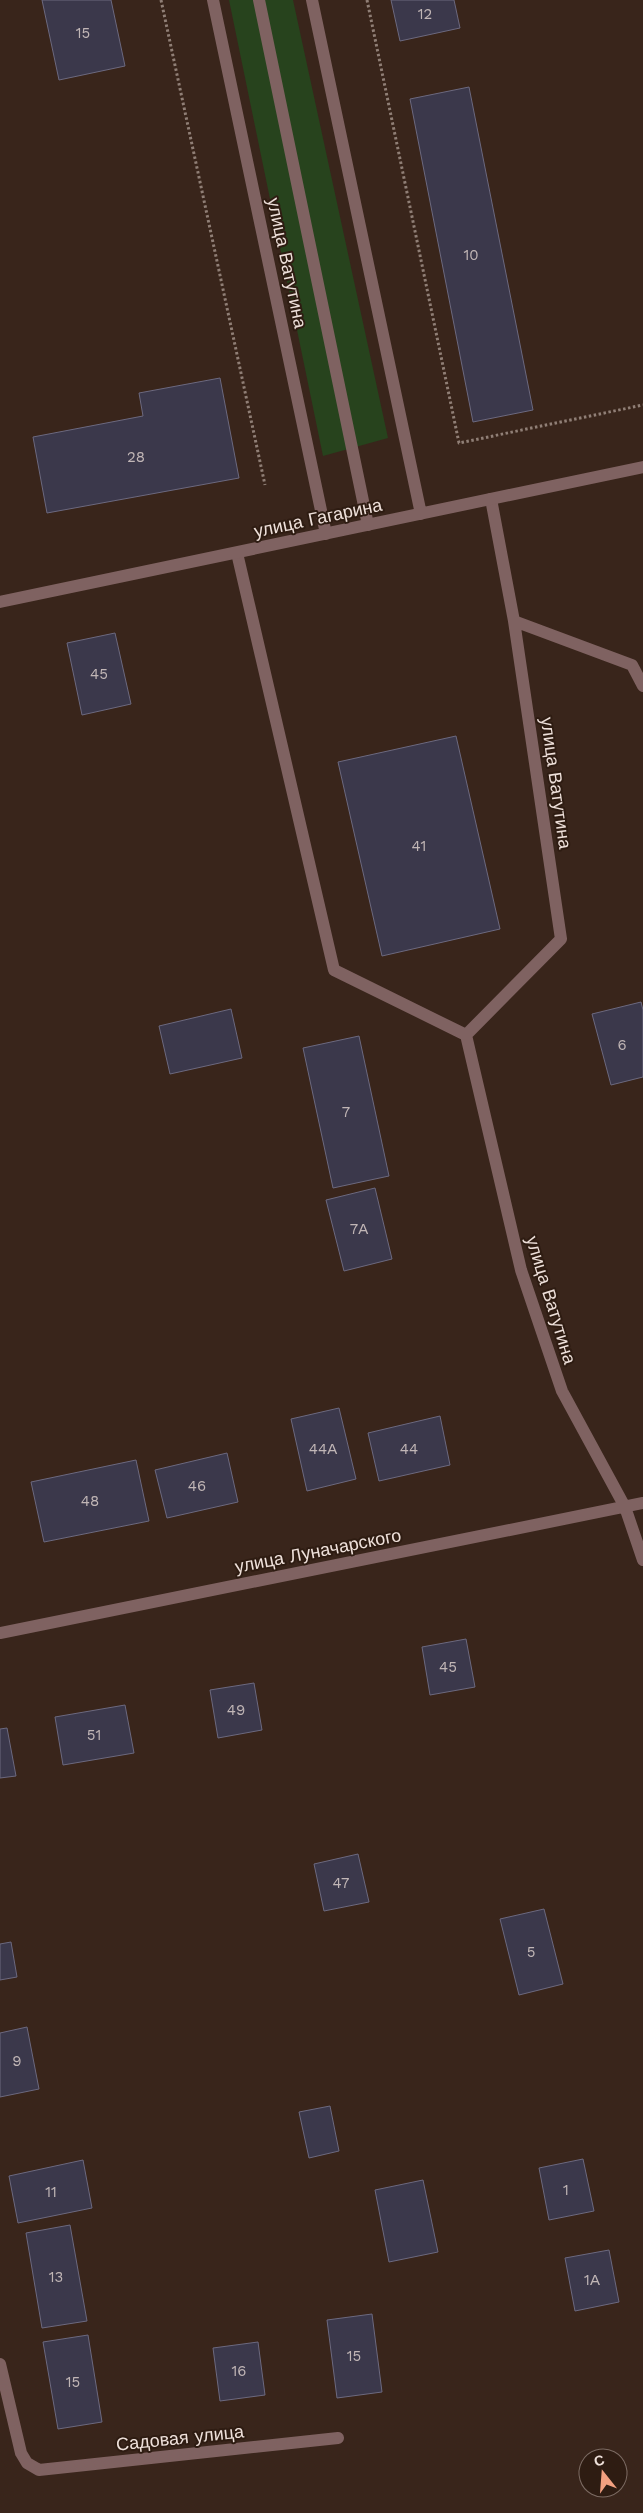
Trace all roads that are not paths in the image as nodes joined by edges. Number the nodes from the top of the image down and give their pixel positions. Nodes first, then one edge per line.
1 (213, 0) edge
2 (259, 0) edge
3 (312, 0) edge
4 (643, 467) edge
5 (491, 499) junction
6 (421, 514) junction
7 (368, 525) junction
8 (326, 534) junction
9 (237, 552) junction
10 (0, 602) edge
11 (514, 621) junction
12 (643, 686) edge
13 (466, 1035) junction
14 (643, 1503) edge
15 (626, 1507) junction
16 (643, 1560) edge
17 (0, 1633) edge
18 (0, 2364) edge
19 (338, 2438) dead end

1 - 8 street, улица Ватутина
2 - 7 street
3 - 6 street
4 - 5 street, улица Гагарина
5 - 6 street, улица Гагарина
5 - 11 street, улица Ватутина
6 - 7 street, улица Гагарина
7 - 8 street, улица Гагарина
8 - 9 street, улица Гагарина
9 - 10 street, улица Гагарина
9 - 13 street
11 - 12 street
11 - 13 street, улица Ватутина
13 - 15 street, улица Ватутина
14 - 15 street, улица Луначарского
15 - 16 street, улица Ватутина
15 - 17 street, улица Луначарского
18 - 19 street, Садовая улица

